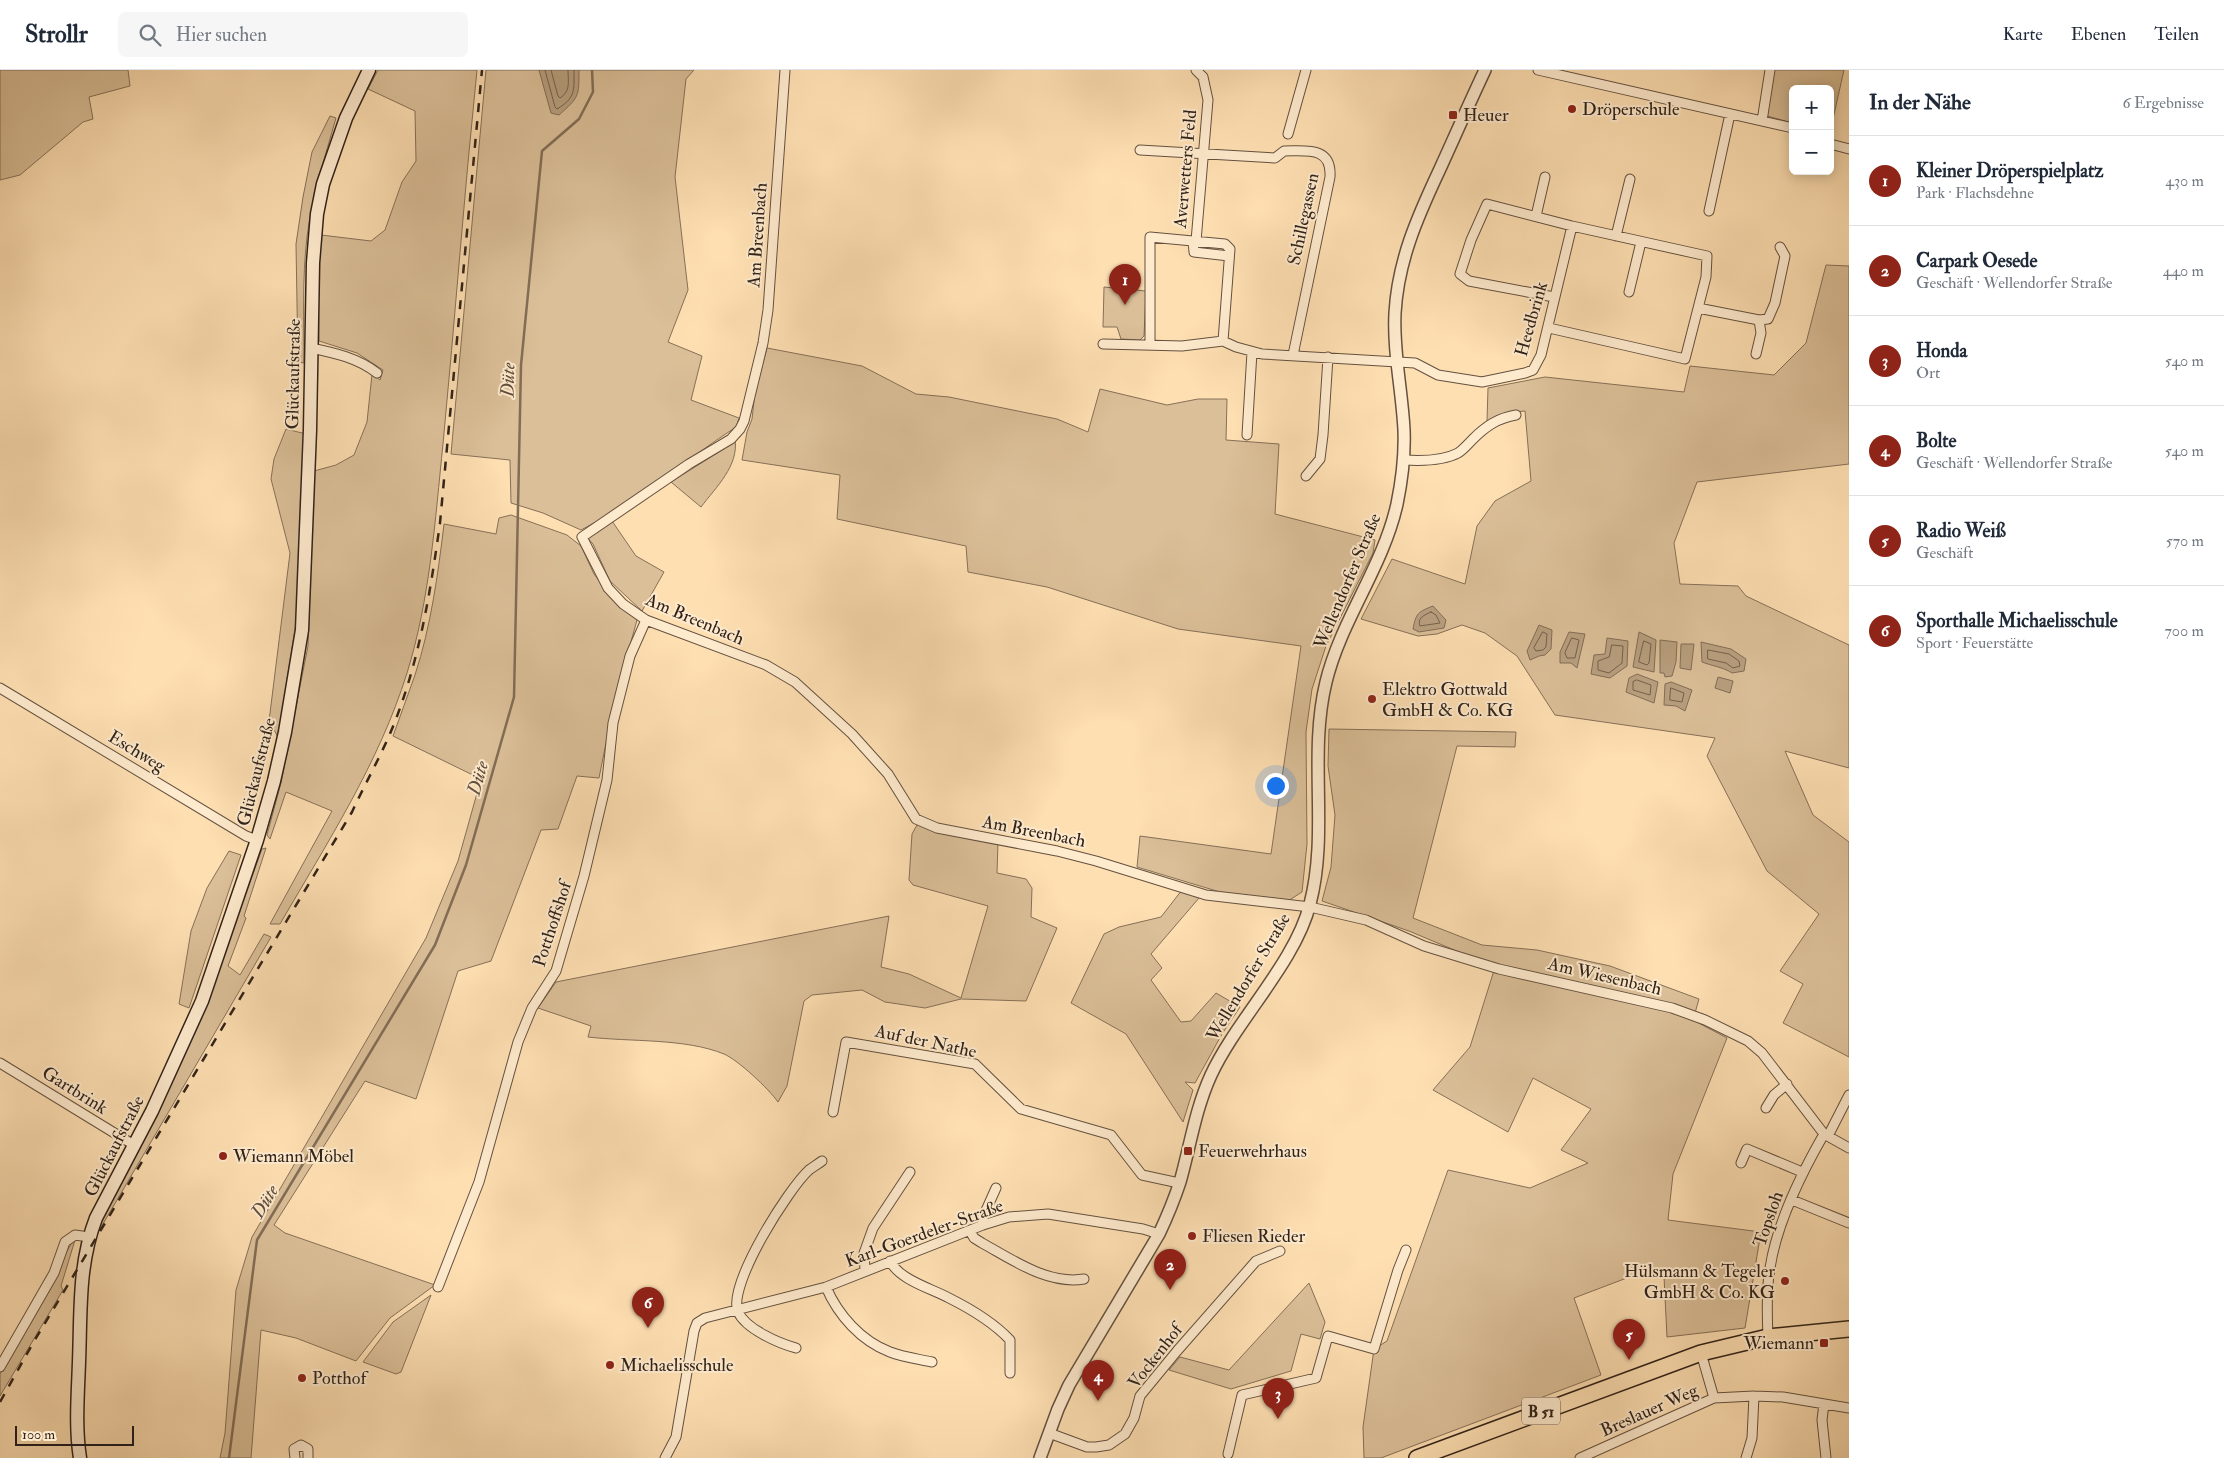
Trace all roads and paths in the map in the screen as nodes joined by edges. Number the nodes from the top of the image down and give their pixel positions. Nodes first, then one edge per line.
1 (369, 70) edge
2 (785, 70) edge
3 (1196, 70) edge
4 (1306, 70) edge
5 (1485, 70) edge
6 (1538, 70) edge
7 (1770, 70) edge
8 (1730, 114) junction
9 (1762, 121) junction
10 (1789, 127) edge
11 (1288, 134) dead end
12 (1834, 145) edge
13 (1849, 149) edge
14 (1140, 150) dead end
15 (1204, 154) junction
16 (1545, 177) dead end
17 (1630, 179) dead end
18 (1708, 211) dead end
19 (1536, 216) junction
20 (1572, 226) junction
21 (1616, 236) junction
22 (1194, 241) junction
23 (1641, 242) junction
24 (1780, 246) dead end
25 (1629, 292) dead end
26 (1554, 297) junction
27 (1698, 308) junction
28 (1759, 320) junction
29 (1549, 328) junction
30 (1223, 341) junction
31 (1103, 344) dead end
32 (1150, 345) junction
33 (311, 348) junction
34 (1252, 352) junction
35 (1756, 354) dead end
36 (1292, 355) junction
37 (1328, 357) junction
38 (1395, 361) junction
39 (377, 373) dead end
40 (1516, 415) dead end
41 (1247, 434) dead end
42 (1404, 460) junction
43 (1306, 476) dead end
44 (646, 620) junction
45 (0, 688) edge
46 (257, 840) junction
47 (1310, 907) junction
48 (0, 1063) edge
49 (1787, 1084) junction
50 (1849, 1095) edge
51 (1766, 1108) dead end
52 (833, 1112) dead end
53 (1826, 1135) junction
54 (134, 1145) junction
55 (1849, 1148) edge
56 (822, 1161) dead end
57 (1741, 1163) dead end
58 (910, 1172) dead end
59 (1802, 1172) junction
60 (1179, 1183) junction
61 (996, 1188) dead end
62 (1792, 1200) junction
63 (1849, 1223) edge
64 (983, 1225) junction
65 (970, 1231) junction
66 (1159, 1234) junction
67 (89, 1237) junction
68 (1406, 1250) dead end
69 (1280, 1251) dead end
70 (890, 1261) junction
71 (865, 1270) junction
72 (1084, 1279) dead end
73 (438, 1286) dead end
74 (826, 1287) junction
75 (738, 1311) junction
76 (1849, 1329) edge
77 (1768, 1337) junction
78 (796, 1348) dead end
79 (1701, 1353) junction
80 (932, 1362) dead end
81 (0, 1367) edge
82 (1010, 1373) dead end
83 (1754, 1396) junction
84 (1714, 1398) junction
85 (1824, 1404) junction
86 (1849, 1408) edge
87 (1049, 1433) junction
88 (1228, 1454) dead end
89 (291, 1457) edge
90 (80, 1458) edge
91 (308, 1458) edge
92 (665, 1458) edge
93 (1040, 1458) edge
94 (1417, 1458) edge
95 (1580, 1458) edge
96 (1746, 1458) edge
97 (1826, 1458) edge

1 - 33 main road, Glückaufstraße
2 - 44 street, Am Breenbach
3 - 15 street, Averwetters Feld
4 - 11 street
5 - 38 street, Wellendorfer Straße
6 - 8 street
7 - 9 street
8 - 9 street
8 - 18 street
9 - 10 street
12 - 13 street
14 - 15 street
15 - 22 street, Averwetters Feld
15 - 36 street, Schillegassen
16 - 19 street
17 - 21 street
19 - 20 street
19 - 26 street
20 - 21 street
20 - 26 street, Heedbrink
21 - 23 street
22 - 30 street, Averwetters Feld
22 - 32 street
23 - 25 street
23 - 27 street
24 - 28 street
26 - 29 street, Heedbrink
27 - 28 street
27 - 29 street
28 - 35 street
29 - 38 street, Heedbrink
30 - 32 street
30 - 34 street
31 - 32 street
33 - 39 street
33 - 46 main road, Glückaufstraße
34 - 36 street
34 - 41 street
36 - 37 street
37 - 38 street
37 - 43 street
38 - 42 street, Wellendorfer Straße
40 - 42 street
42 - 47 street, Wellendorfer Straße
44 - 47 street, Am Breenbach
44 - 73 street, Potthoffshof
45 - 46 street, Eschweg
46 - 54 main road, Glückaufstraße
47 - 49 street, Am Wiesenbach
47 - 60 street, Wellendorfer Straße
48 - 54 street, Gartbrink
49 - 51 street
49 - 53 street, Am Wiesenbach
50 - 53 street, Topsloh
52 - 60 street, Auf der Nathe
53 - 55 street, Am Wiesenbach
53 - 59 street, Topsloh
54 - 67 main road, Glückaufstraße
56 - 75 street
57 - 59 street
58 - 71 street
59 - 62 street, Topsloh
60 - 66 street, Wellendorfer Straße
61 - 64 street
62 - 63 street
62 - 77 street, Topsloh
64 - 65 street, Karl-Goerdeler-Straße
64 - 66 street, Karl-Goerdeler-Straße
65 - 70 street, Karl-Goerdeler-Straße
65 - 72 street
66 - 87 street, Wellendorfer Straße
67 - 81 street
67 - 90 main road, Glückaufstraße
68 - 88 street
69 - 87 street, Vockenhof
70 - 71 street, Karl-Goerdeler-Straße
70 - 82 street
71 - 74 street, Karl-Goerdeler-Straße
74 - 75 street, Karl-Goerdeler-Straße
74 - 80 street
75 - 78 street
75 - 92 street, Karl-Goerdeler-Straße
76 - 77 main road, B 51
77 - 79 main road, B 51
79 - 84 street, Breslauer Weg
79 - 94 main road, B 51
83 - 84 street
83 - 85 street
83 - 96 street
84 - 95 street, Breslauer Weg
85 - 86 street
85 - 97 street
87 - 93 street, Wellendorfer Straße
89 - 91 street

